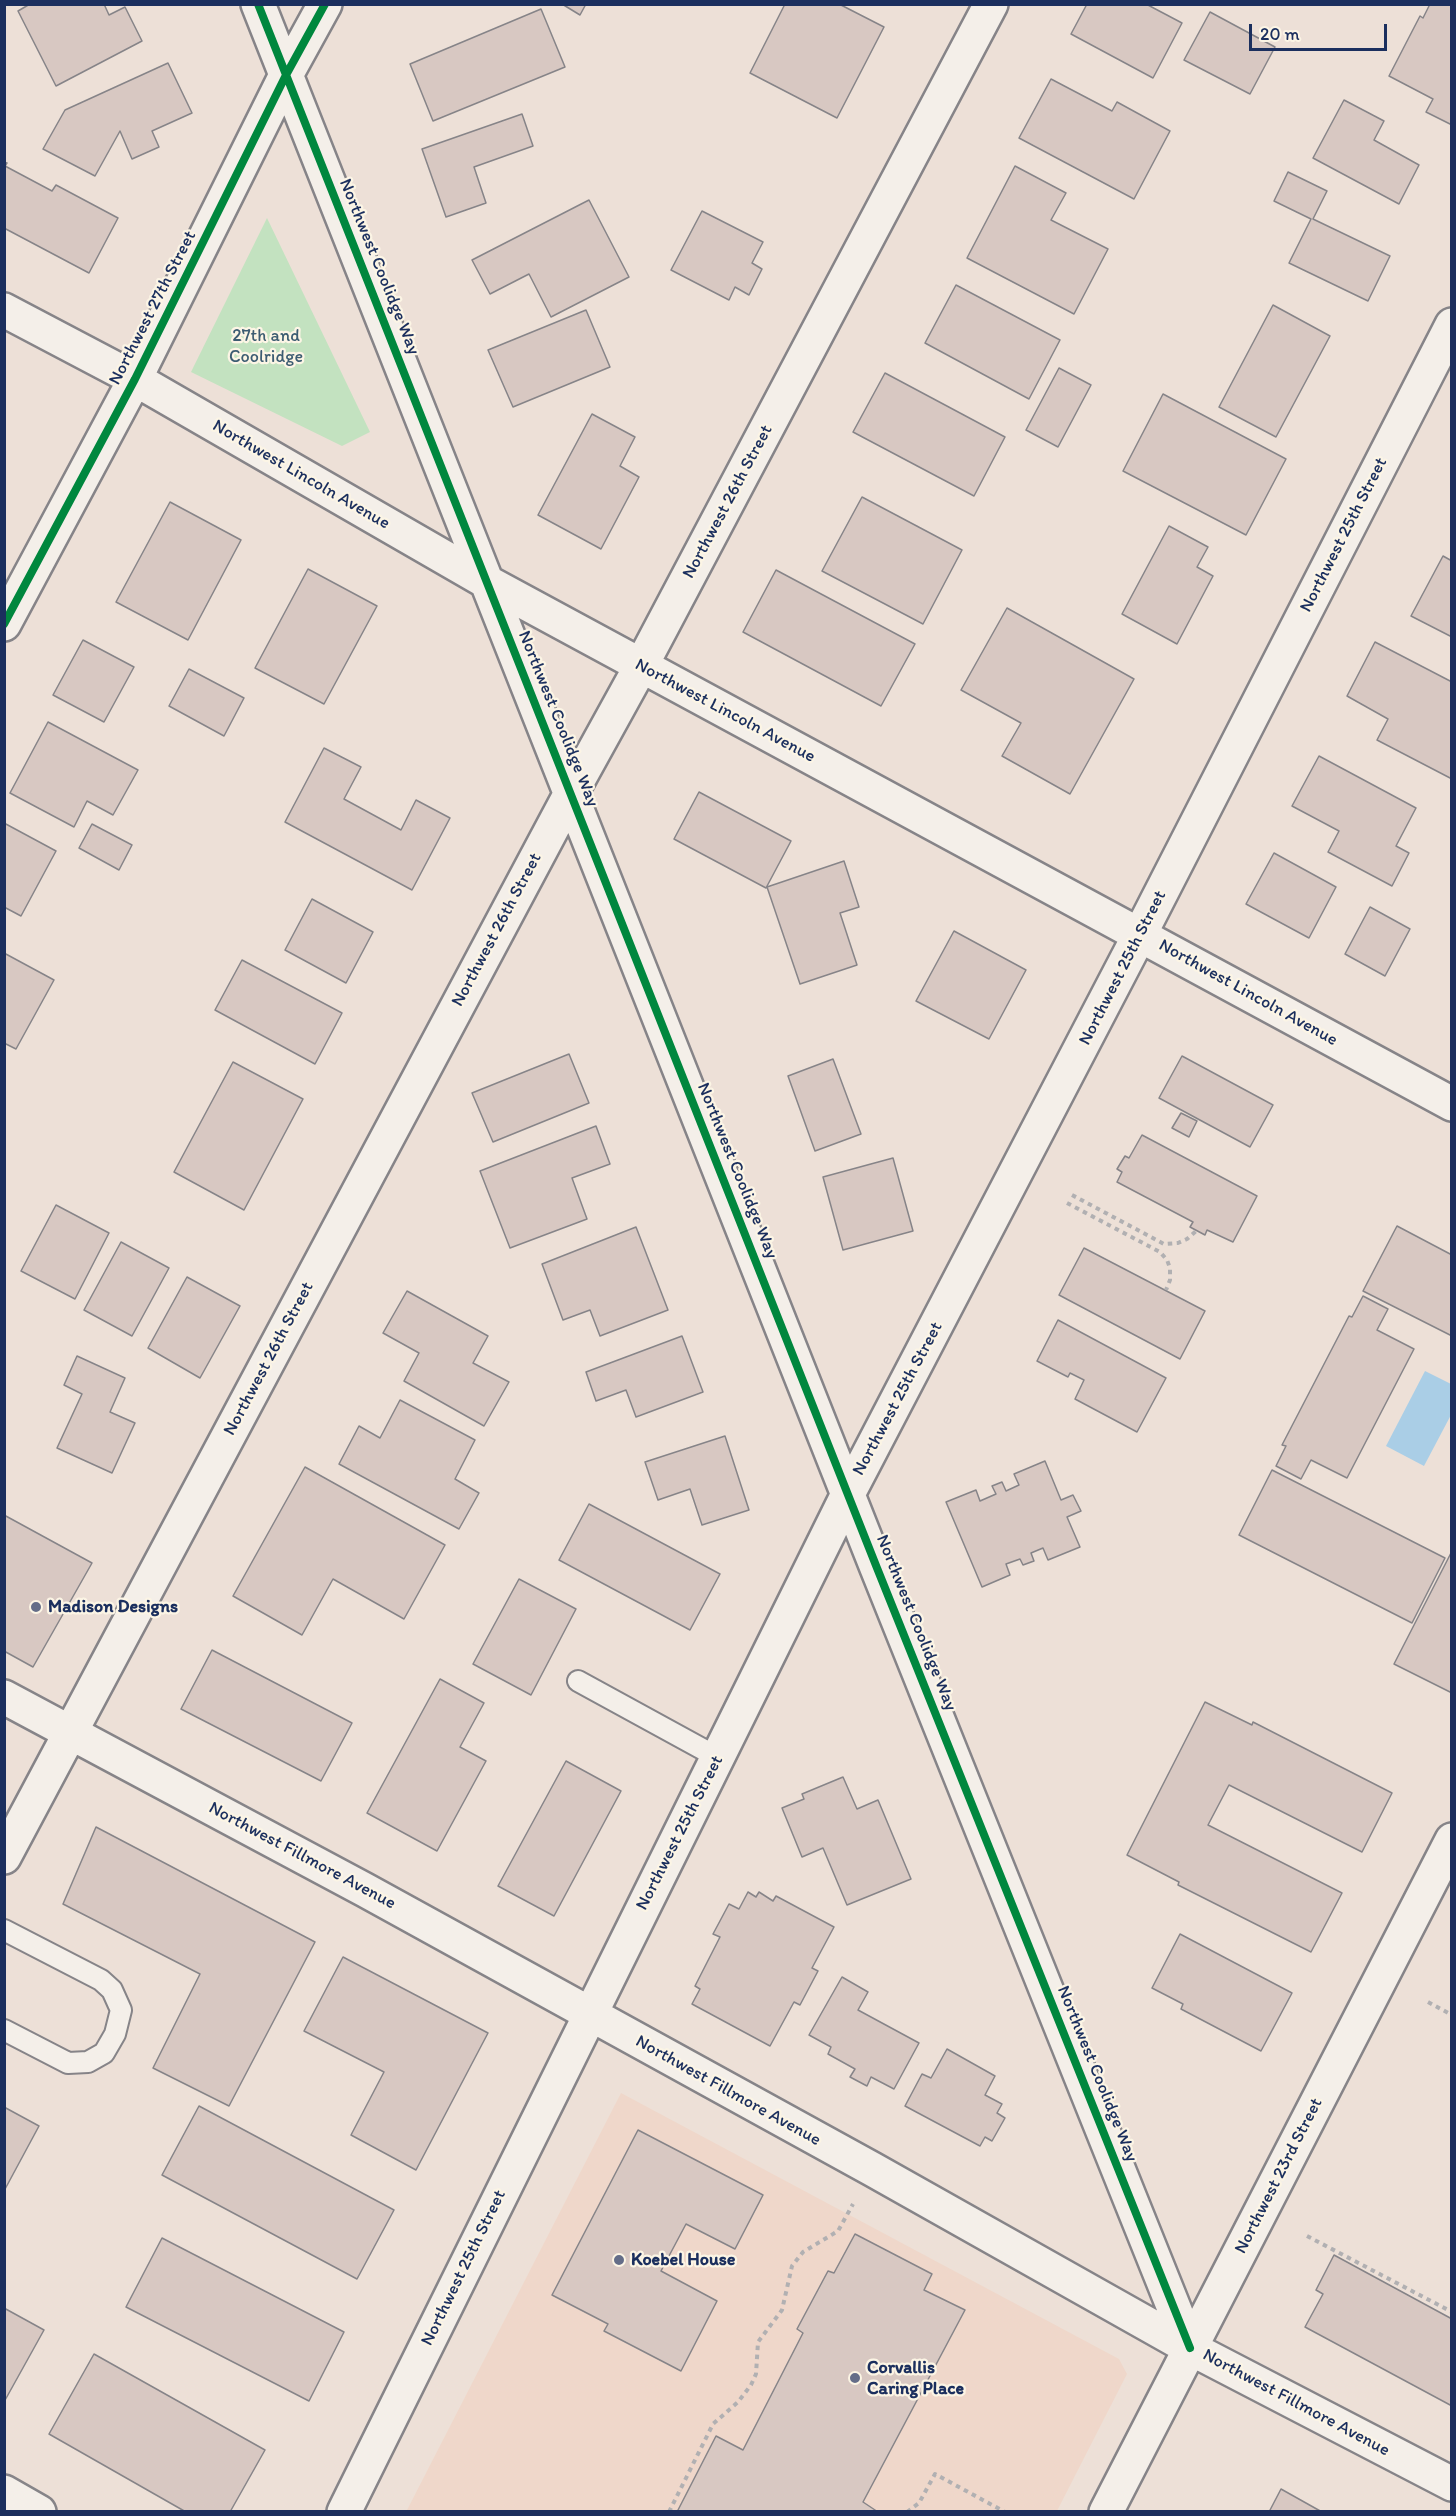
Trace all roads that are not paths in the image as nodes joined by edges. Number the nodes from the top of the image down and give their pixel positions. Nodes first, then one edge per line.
1 (258, 4) edge
2 (325, 4) edge
3 (991, 4) edge
4 (286, 75) junction
5 (4, 310) edge
6 (1452, 325) edge
7 (135, 379) junction
8 (487, 582) junction
9 (4, 624) edge
10 (641, 666) junction
11 (571, 793) junction
12 (1140, 934) junction
13 (1452, 1104) edge
14 (848, 1494) junction
15 (578, 1681) dead end
16 (4, 1697) edge
17 (71, 1732) junction
18 (717, 1757) junction
19 (1452, 1840) edge
20 (4, 1857) edge
21 (4, 1930) edge
22 (589, 2015) junction
23 (4, 2030) edge
24 (1190, 2348) junction
25 (1452, 2484) edge
26 (4, 2492) edge
27 (39, 2511) edge
28 (344, 2511) edge
29 (1106, 2511) edge

1 - 4 street, Northwest Coolidge Way
2 - 4 street, Northwest 27th Street
3 - 10 street, Northwest 26th Street
4 - 7 street, Northwest 27th Street
4 - 8 street, Northwest Coolidge Way
5 - 7 street, Northwest Lincoln Avenue
6 - 12 street, Northwest 25th Street
7 - 8 street, Northwest Lincoln Avenue
7 - 9 street, Northwest 27th Street
8 - 10 street, Northwest Lincoln Avenue
8 - 11 street, Northwest Coolidge Way
10 - 11 street, Northwest 26th Street
10 - 12 street, Northwest Lincoln Avenue
11 - 14 street, Northwest Coolidge Way
11 - 17 street, Northwest 26th Street
12 - 13 street, Northwest Lincoln Avenue
12 - 14 street, Northwest 25th Street
14 - 18 street, Northwest 25th Street
14 - 24 street, Northwest Coolidge Way
15 - 18 lane
16 - 17 street, Northwest Fillmore Avenue
17 - 20 street, Northwest 26th Street
17 - 22 street, Northwest Fillmore Avenue
18 - 22 street, Northwest 25th Street
19 - 24 street, Northwest 23rd Street
21 - 23 lane
22 - 24 street, Northwest Fillmore Avenue
22 - 28 street, Northwest 25th Street
24 - 25 street, Northwest Fillmore Avenue
24 - 29 street, Northwest 23rd Street
26 - 27 street

